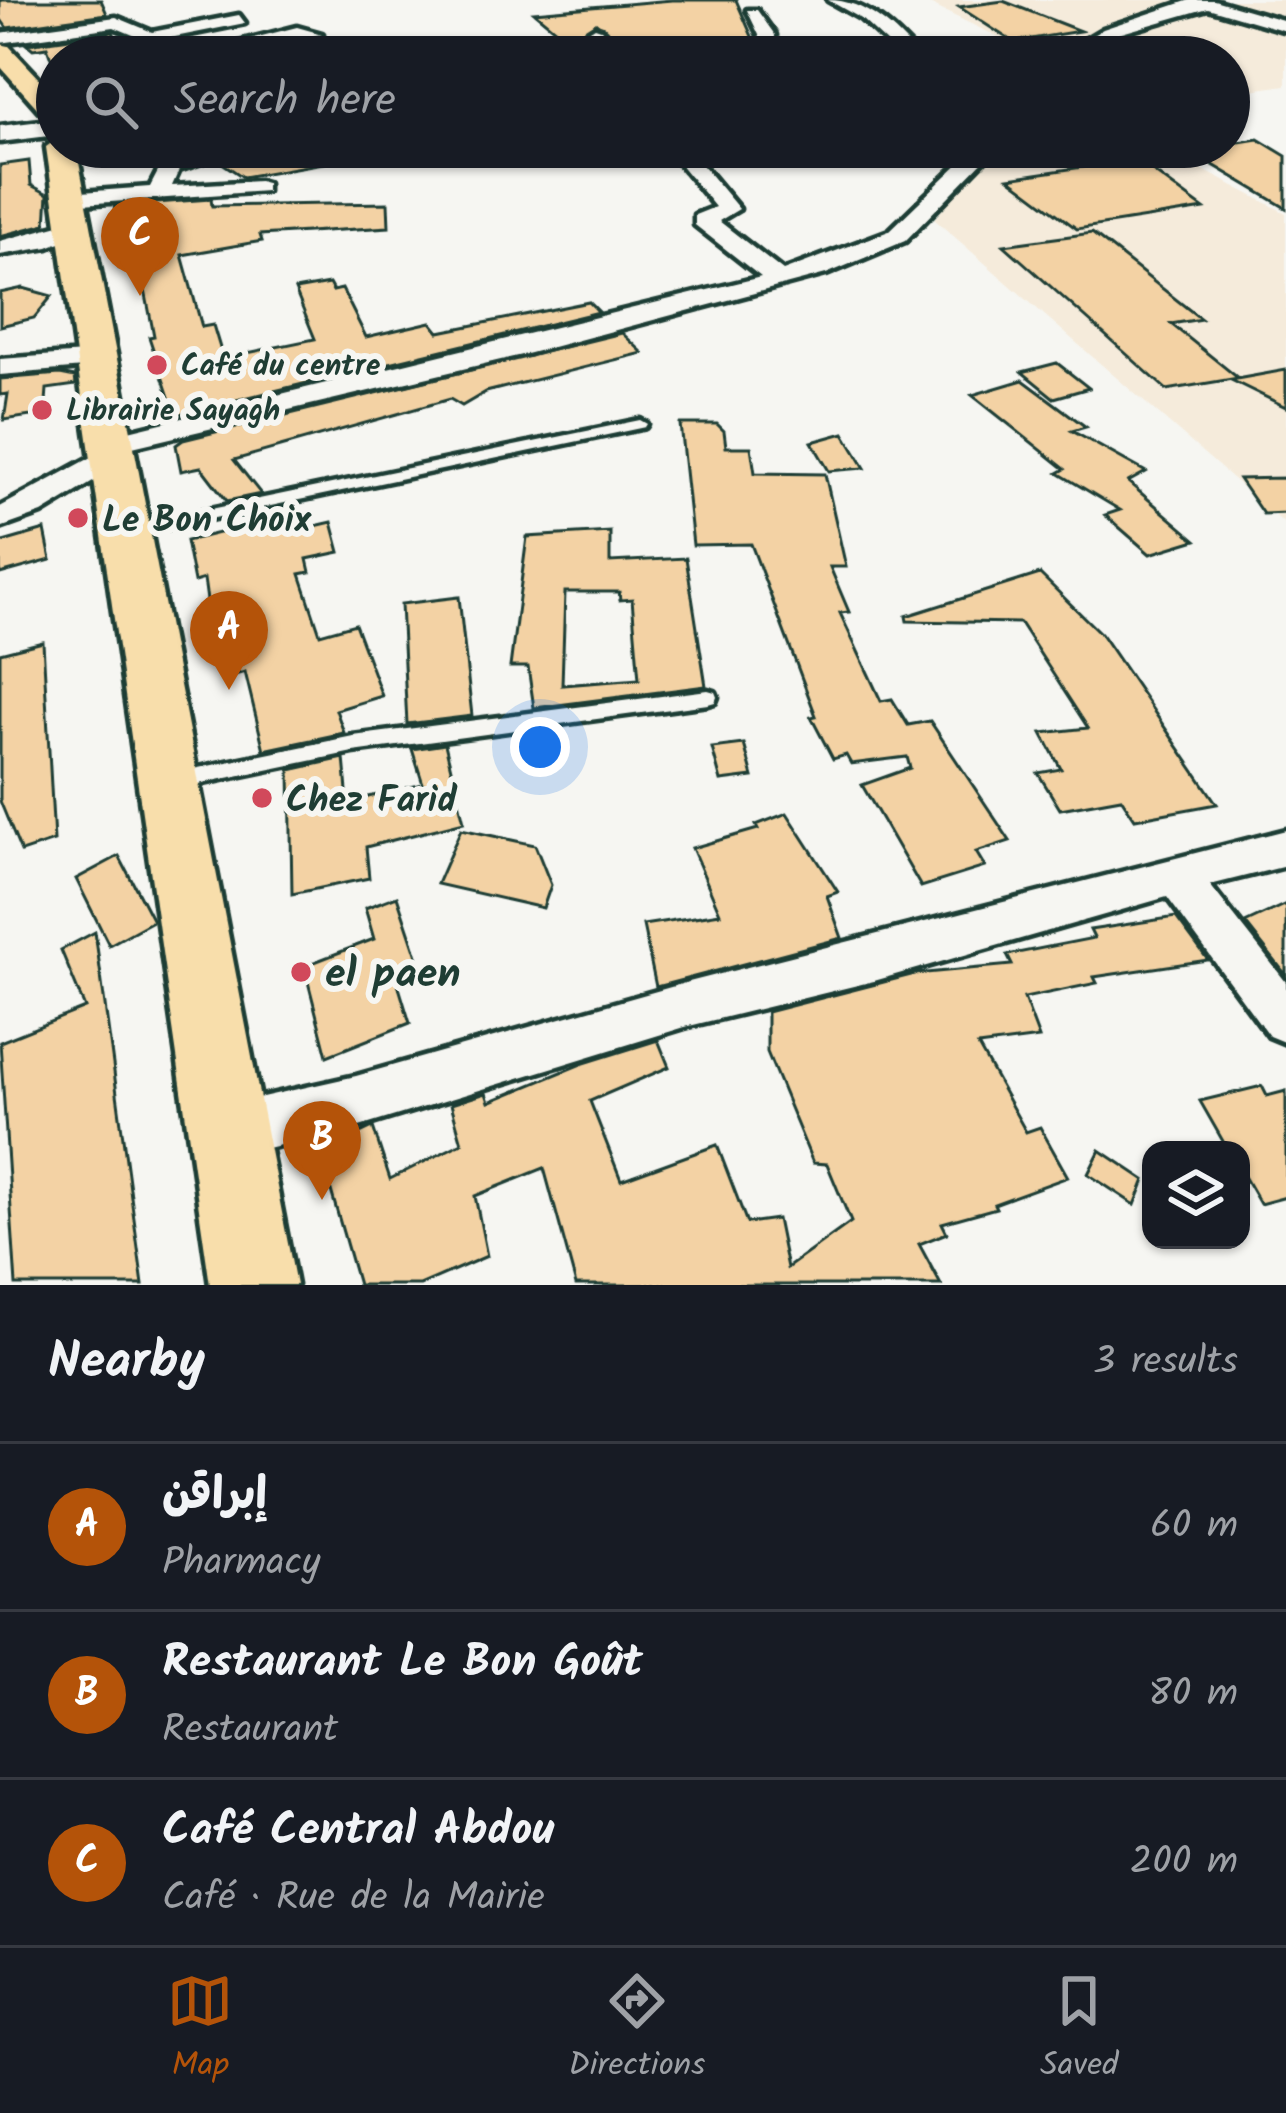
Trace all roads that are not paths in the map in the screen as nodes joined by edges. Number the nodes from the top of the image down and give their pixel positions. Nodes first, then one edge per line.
1 (835, 0) edge
2 (1203, 2) edge
3 (752, 13) dead end
4 (239, 20) dead end
5 (1286, 26) edge
6 (596, 32) dead end
7 (314, 34) dead end
8 (148, 36) edge
9 (155, 36) edge
10 (280, 36) edge
11 (600, 36) edge
12 (767, 36) edge
13 (889, 36) edge
14 (1102, 36) edge
15 (0, 38) edge
16 (0, 51) edge
17 (36, 77) edge
18 (36, 130) edge
19 (0, 134) edge
20 (170, 168) edge
21 (694, 168) edge
22 (966, 168) edge
23 (259, 187) dead end
24 (68, 191) edge
25 (158, 194) junction
26 (0, 248) edge
27 (780, 280) junction
28 (98, 360) junction
29 (0, 367) edge
30 (640, 424) dead end
31 (115, 449) junction
32 (0, 518) edge
33 (129, 531) junction
34 (707, 697) dead end
35 (170, 782) junction
36 (1286, 848) edge
37 (1176, 875) junction
38 (1286, 1020) edge
39 (226, 1131) junction
40 (253, 1285) edge

1 - 13 street
2 - 5 street
2 - 14 street
3 - 12 street
4 - 9 street
6 - 11 street
7 - 10 street
8 - 15 street
16 - 17 main road
18 - 19 main road
20 - 25 street
21 - 27 street
22 - 27 street
23 - 25 street
24 - 25 street
24 - 26 street
24 - 28 main road
27 - 31 street
28 - 29 street
28 - 31 main road
30 - 33 lane
31 - 32 street
31 - 33 main road
33 - 35 main road
34 - 35 lane
35 - 39 main road
36 - 37 street
37 - 38 street
37 - 39 street
39 - 40 main road

